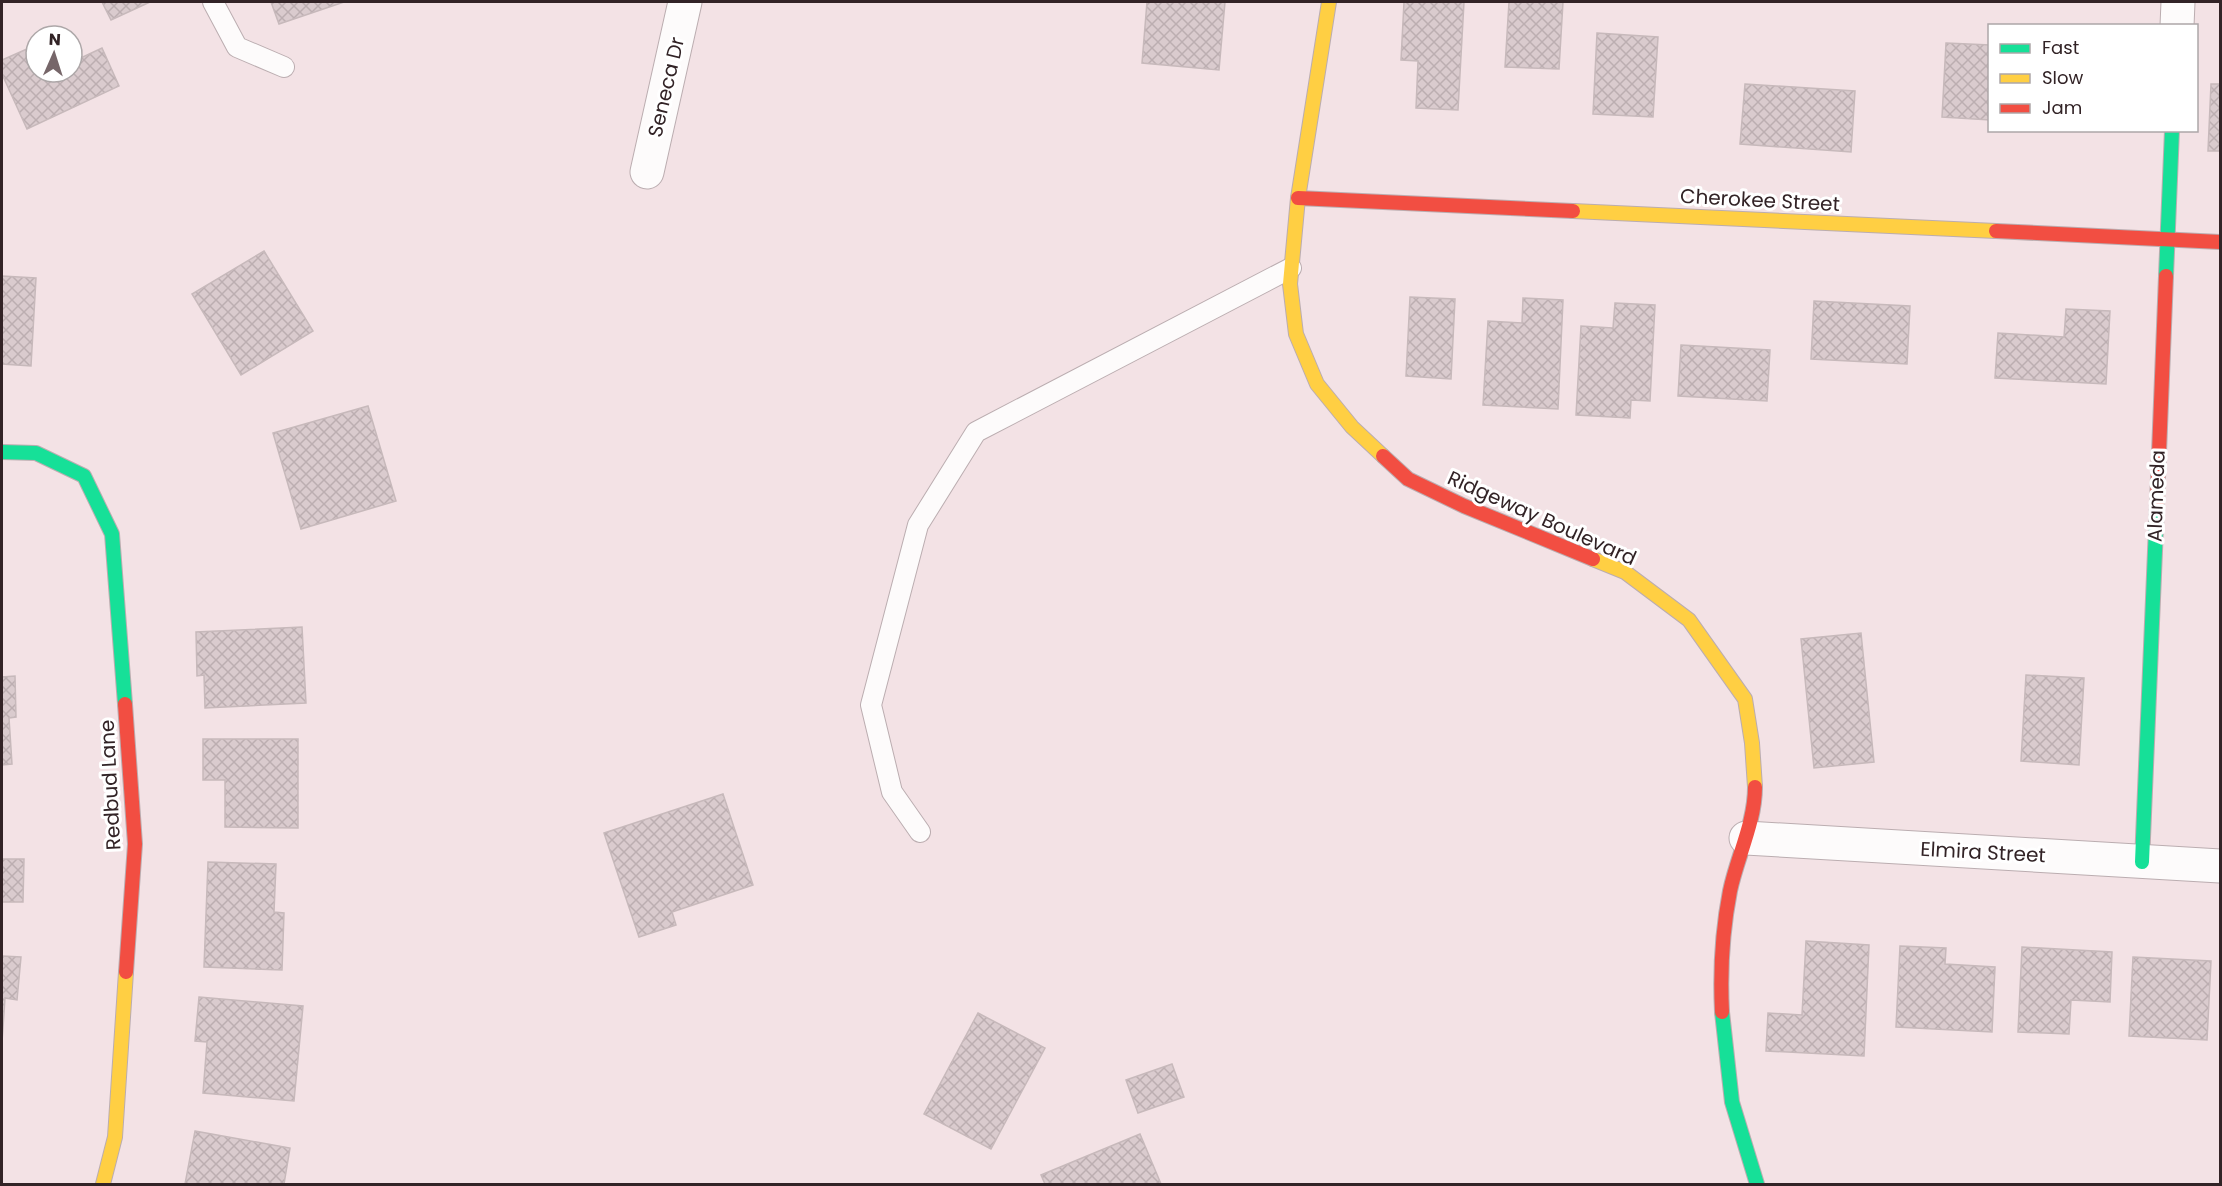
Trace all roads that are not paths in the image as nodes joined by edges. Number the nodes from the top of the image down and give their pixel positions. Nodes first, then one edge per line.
1 (213, 2) edge
2 (685, 2) edge
3 (1329, 2) edge
4 (2178, 2) edge
5 (2177, 24) edge
6 (284, 67) dead end
7 (2172, 132) edge
8 (647, 172) dead end
9 (1298, 198) junction
10 (2166, 239) junction
11 (2220, 242) edge
12 (1291, 267) junction
13 (2, 452) edge
14 (920, 832) dead end
15 (1746, 838) junction
16 (2142, 862) junction
17 (2220, 866) edge
18 (103, 1185) edge
19 (1757, 1185) edge

1 - 6 lane
2 - 8 street, Seneca Dr
3 - 9 street, Ridgeway Boulevard
4 - 5 street
7 - 10 street, Alameda
9 - 10 street, Cherokee Street
9 - 12 street, Ridgeway Boulevard
10 - 11 street, Cherokee Street
10 - 16 street, Alameda
12 - 14 lane
12 - 15 street, Ridgeway Boulevard
13 - 18 street, Redbud Lane
15 - 16 street, Elmira Street
15 - 19 street, Ridgeway Boulevard
16 - 17 street, Elmira Street

